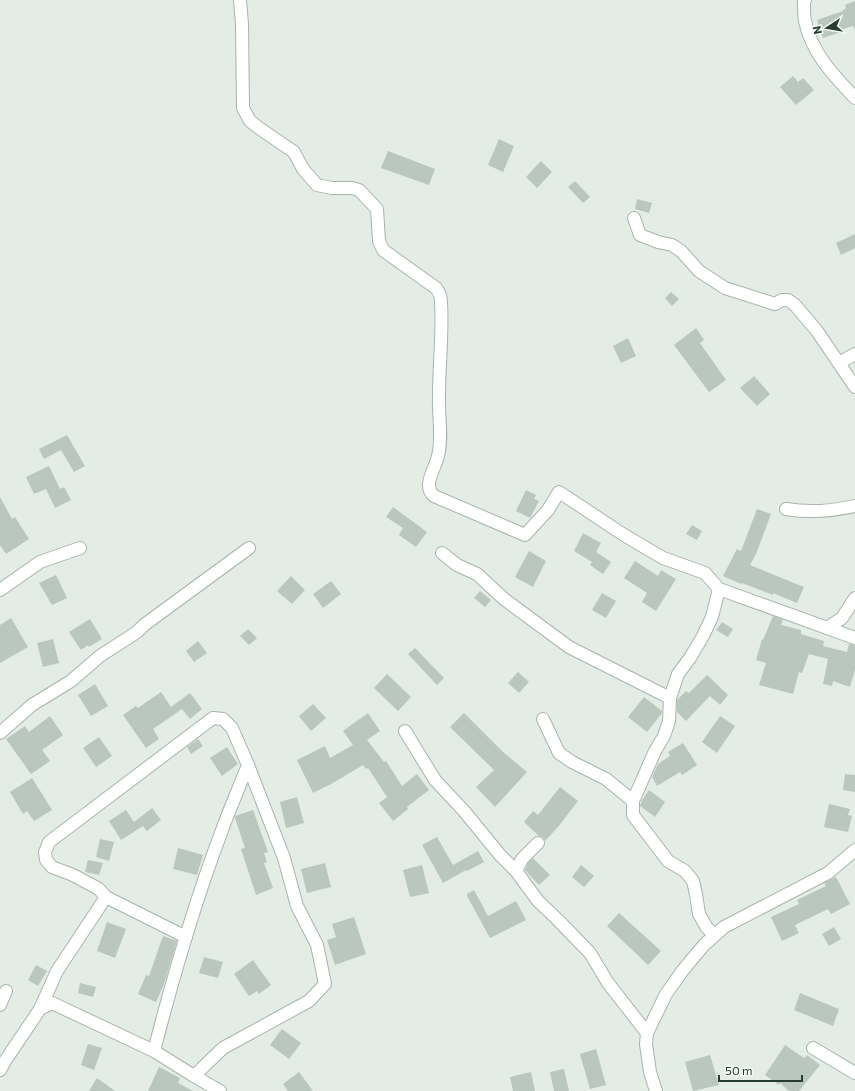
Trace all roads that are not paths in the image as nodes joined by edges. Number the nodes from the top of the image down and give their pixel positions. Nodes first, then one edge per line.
1 (240, 0) edge
2 (805, 0) edge
3 (855, 98) edge
4 (634, 218) dead end
5 (855, 354) edge
6 (839, 363) junction
7 (855, 387) edge
8 (855, 506) edge
9 (786, 509) dead end
10 (80, 548) dead end
11 (249, 548) dead end
12 (442, 553) dead end
13 (719, 589) junction
14 (0, 590) edge
15 (855, 598) edge
16 (827, 628) junction
17 (855, 638) edge
18 (670, 698) junction
19 (543, 719) dead end
20 (405, 731) dead end
21 (0, 733) edge
22 (248, 765) junction
23 (633, 801) junction
24 (538, 843) dead end
25 (855, 850) edge
26 (516, 871) junction
27 (106, 897) junction
28 (715, 935) junction
29 (186, 937) junction
30 (6, 991) dead end
31 (0, 1005) edge
32 (40, 1009) junction
33 (648, 1033) junction
34 (813, 1048) dead end
35 (154, 1051) junction
36 (0, 1070) edge
37 (855, 1073) edge
38 (194, 1076) junction
39 (220, 1091) edge
40 (656, 1091) edge

1 - 13 street
2 - 3 street
4 - 6 street
5 - 6 street
6 - 7 street
8 - 9 street
10 - 14 street
11 - 21 street
12 - 18 street
13 - 16 street
13 - 18 street
15 - 16 street
16 - 17 street
18 - 23 street
19 - 23 street
20 - 26 street
22 - 27 street
22 - 29 street
22 - 38 street
23 - 28 street
24 - 26 street
25 - 28 street
26 - 33 street
27 - 29 street
27 - 32 street
28 - 33 street
29 - 35 street
30 - 31 street
32 - 35 street
32 - 36 street
33 - 40 street
34 - 37 street
35 - 38 street
38 - 39 street

